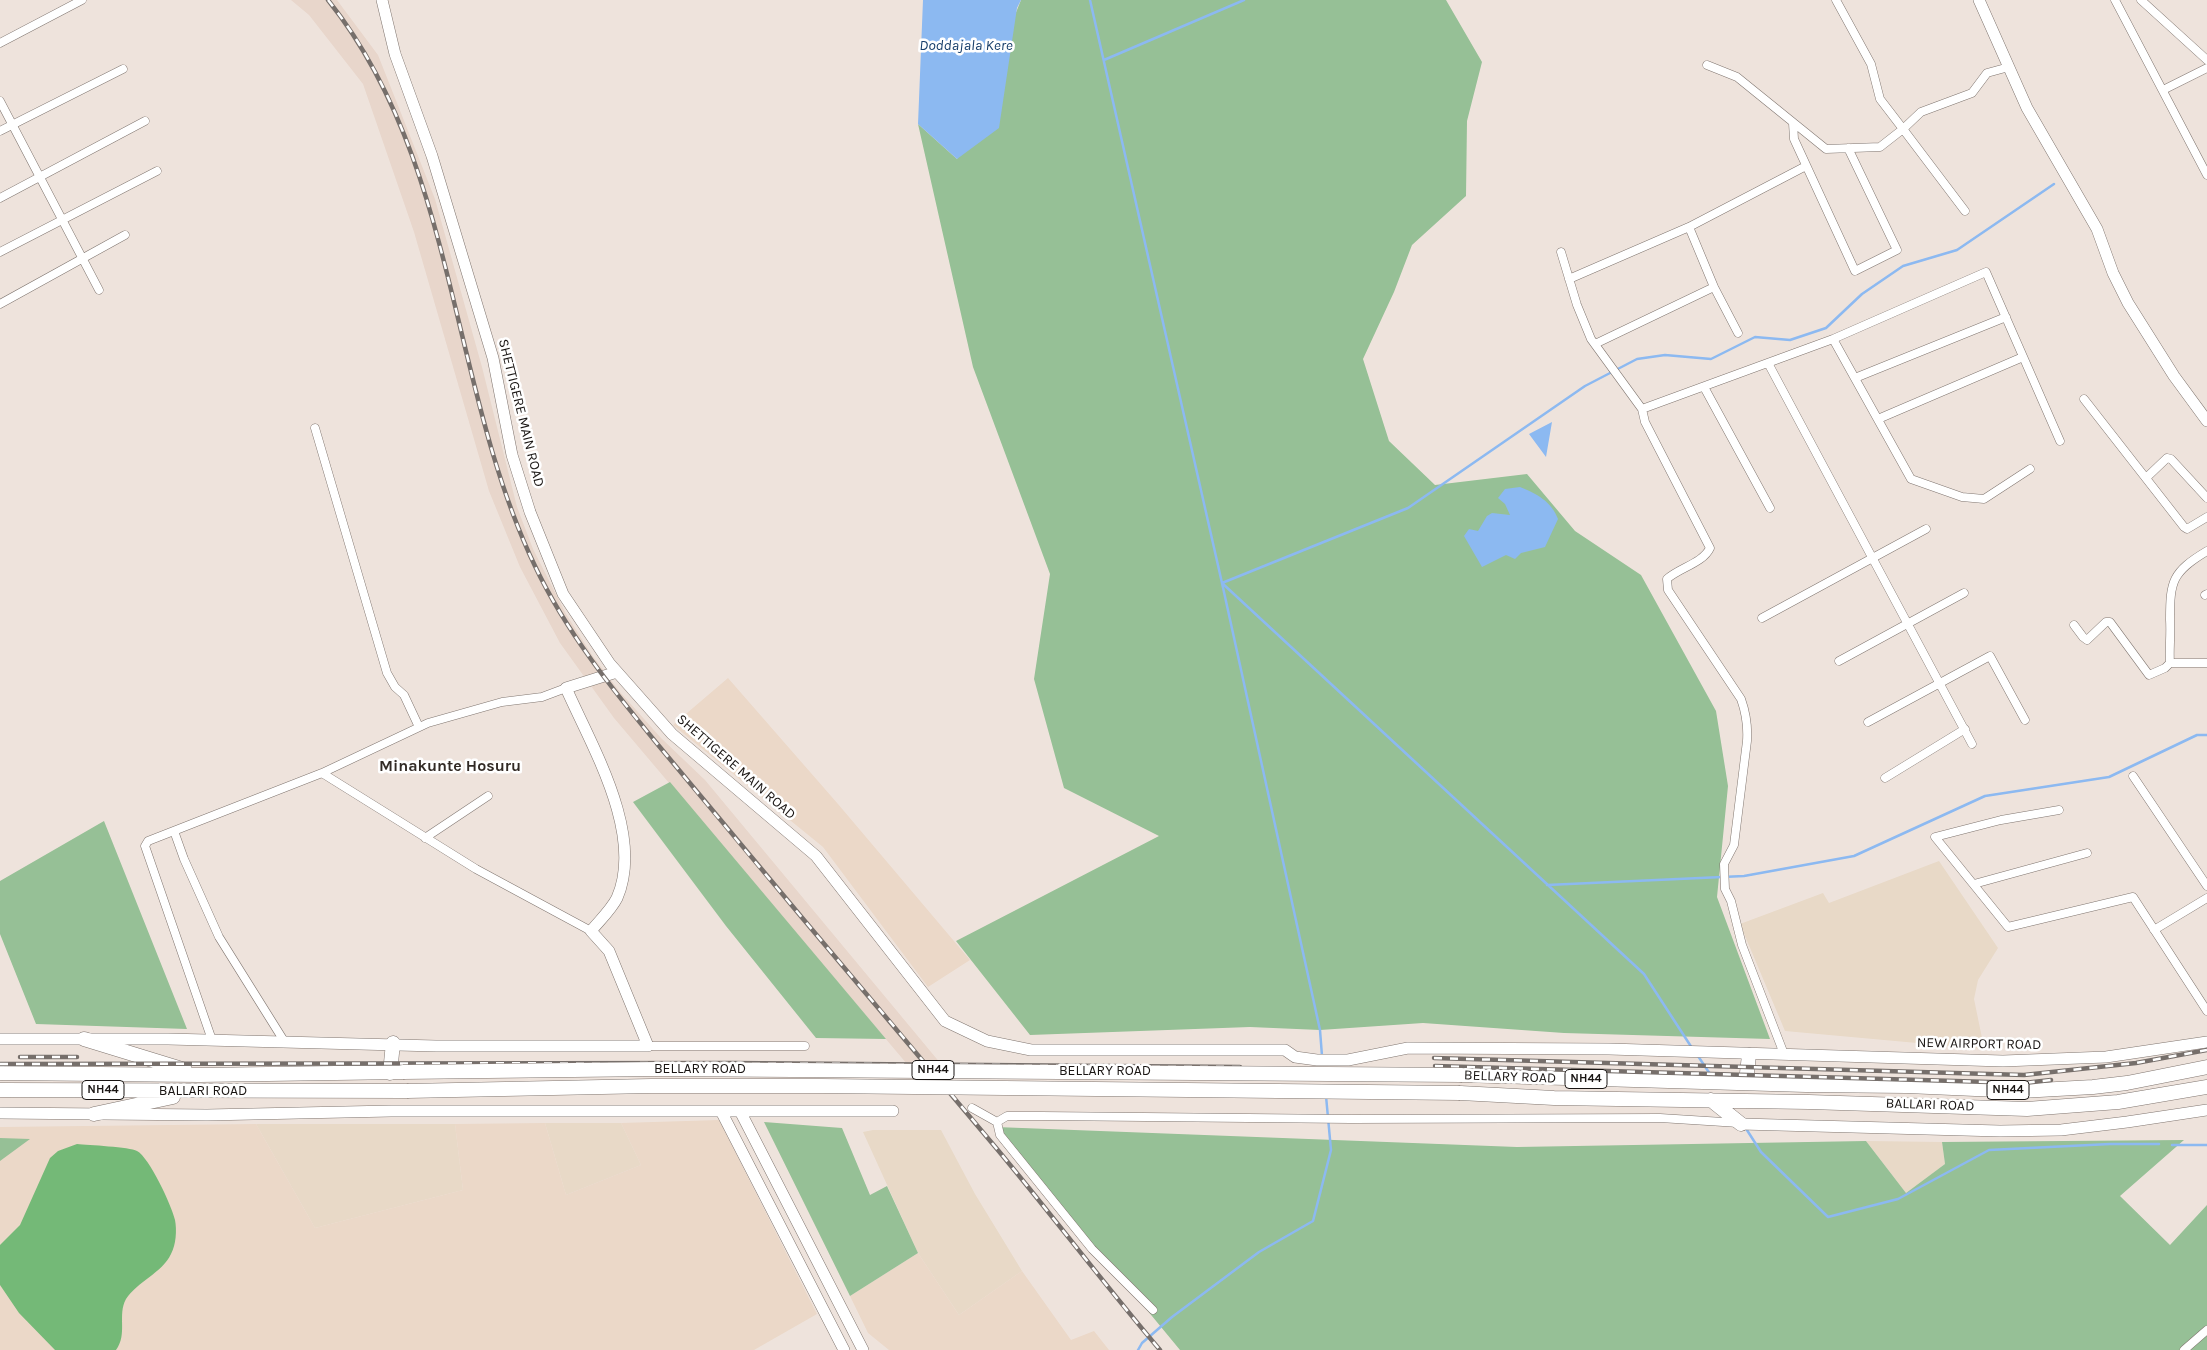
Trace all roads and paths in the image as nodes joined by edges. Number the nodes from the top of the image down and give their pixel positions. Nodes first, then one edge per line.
1 (82, 0) edge
2 (382, 0) edge
3 (1836, 0) edge
4 (1979, 0) edge
5 (2115, 0) edge
6 (2142, 0) edge
7 (0, 43) edge
8 (2207, 60) edge
9 (1707, 65) dead end
10 (2009, 67) junction
11 (2207, 68) edge
12 (123, 69) dead end
13 (2163, 90) junction
14 (0, 101) edge
15 (145, 121) dead end
16 (1794, 123) junction
17 (12, 125) junction
18 (1903, 129) junction
19 (0, 131) edge
20 (1848, 148) junction
21 (1806, 166) junction
22 (158, 170) dead end
23 (2207, 175) edge
24 (40, 178) junction
25 (0, 198) edge
26 (1965, 211) dead end
27 (62, 220) junction
28 (1689, 227) junction
29 (125, 235) dead end
30 (0, 252) edge
31 (1561, 252) dead end
32 (82, 259) junction
33 (1569, 279) junction
34 (1714, 287) junction
35 (98, 290) dead end
36 (0, 304) edge
37 (2006, 317) junction
38 (1738, 333) dead end
39 (1832, 339) junction
40 (1595, 344) junction
41 (2023, 357) junction
42 (1768, 363) junction
43 (1855, 378) junction
44 (1704, 387) junction
45 (2084, 399) dead end
46 (1642, 409) junction
47 (1878, 419) junction
48 (2207, 421) edge
49 (314, 428) dead end
50 (2060, 441) dead end
51 (2030, 470) dead end
52 (2146, 478) junction
53 (2207, 498) edge
54 (1770, 508) dead end
55 (2207, 517) edge
56 (1926, 529) dead end
57 (2207, 552) edge
58 (1872, 557) junction
59 (1964, 593) dead end
60 (1762, 618) dead end
61 (1908, 624) junction
62 (2074, 625) dead end
63 (1839, 661) dead end
64 (2170, 663) junction
65 (2207, 663) edge
66 (617, 672) junction
67 (1939, 683) junction
68 (566, 688) junction
69 (2025, 720) dead end
70 (1868, 722) dead end
71 (418, 728) junction
72 (1965, 730) junction
73 (1972, 744) dead end
74 (322, 773) junction
75 (2133, 776) dead end
76 (1885, 778) dead end
77 (488, 796) dead end
78 (2059, 810) dead end
79 (174, 831) junction
80 (425, 838) junction
81 (2087, 853) dead end
82 (1974, 884) junction
83 (2207, 886) edge
84 (2207, 898) edge
85 (2154, 930) junction
86 (591, 931) junction
87 (2207, 1011) edge
88 (0, 1039) edge
89 (84, 1039) junction
90 (212, 1040) junction
91 (284, 1041) junction
92 (2207, 1042) edge
93 (393, 1043) junction
94 (648, 1046) junction
95 (804, 1046) dead end
96 (1784, 1054) junction
97 (1749, 1055) junction
98 (1348, 1060) joint
99 (2207, 1067) edge
100 (0, 1073) edge
101 (397, 1073) junction
102 (200, 1075) junction
103 (1746, 1082) junction
104 (1806, 1085) joint
105 (2207, 1086) edge
106 (0, 1090) edge
107 (206, 1091) junction
108 (407, 1091) joint
109 (1722, 1100) junction
110 (972, 1108) dead end
111 (2207, 1110) edge
112 (721, 1111) junction
113 (740, 1111) junction
114 (893, 1111) dead end
115 (0, 1113) edge
116 (94, 1114) junction
117 (997, 1122) junction
118 (1743, 1124) junction
119 (1153, 1310) dead end
120 (2207, 1330) edge
121 (844, 1350) edge
122 (863, 1350) edge
123 (2184, 1350) edge

1 - 7 street
2 - 66 street, SHETTIGERE MAIN ROAD
3 - 18 street
4 - 10 street
5 - 13 street
6 - 8 street
9 - 16 street
10 - 18 street
10 - 48 street
11 - 13 street
12 - 17 street
13 - 23 street
14 - 17 street
15 - 24 street
16 - 20 street
16 - 21 street
17 - 19 street
17 - 24 street
18 - 20 street
18 - 26 street
20 - 21 street
21 - 28 street
22 - 27 street
24 - 25 street
24 - 27 street
27 - 30 street
27 - 32 street
28 - 33 street
28 - 34 street
29 - 32 street
31 - 33 street
32 - 35 street
32 - 36 street
33 - 40 street
34 - 38 street
34 - 40 street
37 - 39 street
37 - 41 street
37 - 43 street
39 - 42 street
39 - 43 street
40 - 46 street
41 - 47 street
41 - 50 street
42 - 44 street
42 - 58 street
43 - 47 street
44 - 46 street
44 - 54 street
45 - 52 street
46 - 96 street
47 - 51 street
49 - 71 street
52 - 53 street
52 - 55 street
56 - 58 street
57 - 64 street
58 - 60 street
58 - 61 street
59 - 61 street
61 - 63 street
61 - 67 street
62 - 64 street
64 - 65 street
66 - 68 street
66 - 98 street, SHETTIGERE MAIN ROAD
67 - 69 street
67 - 70 street
67 - 72 street
68 - 71 street
68 - 86 street
71 - 74 street
72 - 73 street
72 - 76 street
74 - 79 street
74 - 80 street
75 - 83 street
77 - 80 street
78 - 82 street
79 - 90 street
79 - 91 street
80 - 86 street
81 - 82 street
82 - 85 street
84 - 85 street
85 - 87 street
86 - 94 street
88 - 89 street
89 - 90 street
89 - 102 highway
90 - 91 street
91 - 93 street
92 - 96 street, NEW AIRPORT ROAD
93 - 94 street
93 - 101 highway
94 - 95 street
96 - 97 street, NEW AIRPORT ROAD
97 - 98 street, NEW AIRPORT ROAD
97 - 103 highway
99 - 104 highway, BALLARI ROAD / NH44
100 - 102 highway, BALLARI ROAD / NH44
101 - 102 highway, BALLARI ROAD / NH44
101 - 103 highway, BELLARY ROAD / NH44, bridge
103 - 104 highway, BELLARY ROAD / NH44
105 - 109 highway, BALLARI ROAD / NH44
106 - 107 highway, BALLARI ROAD / NH44
107 - 108 highway, BALLARI ROAD / NH44
107 - 116 highway
108 - 109 highway, BELLARY ROAD / NH44, bridge
109 - 118 highway
110 - 117 street
111 - 118 street
112 - 113 street
112 - 116 street
112 - 121 street
113 - 114 street
113 - 122 street
115 - 116 street
117 - 118 street
117 - 119 street
120 - 123 street

